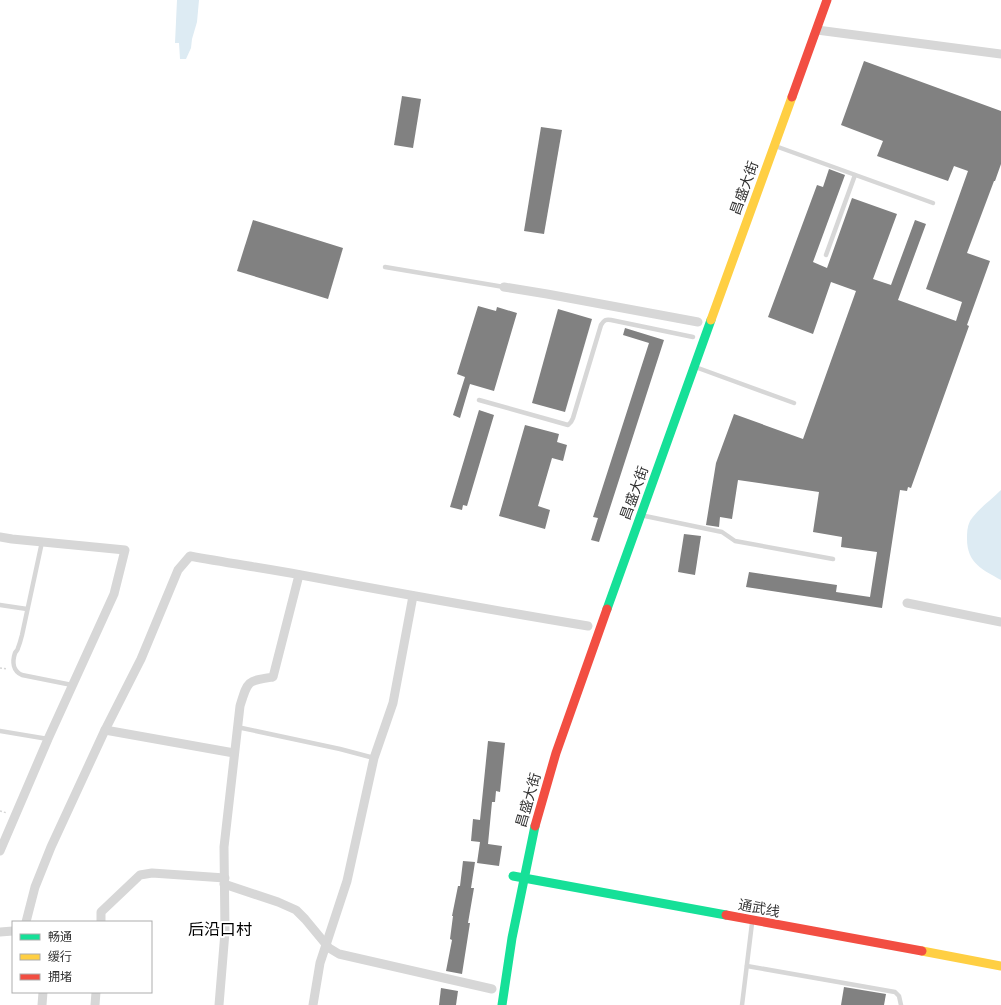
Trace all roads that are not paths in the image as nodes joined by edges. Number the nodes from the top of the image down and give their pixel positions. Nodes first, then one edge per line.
1 (827, 0) edge
2 (816, 30) junction
3 (1001, 54) edge
4 (774, 145) junction
5 (855, 175) junction
6 (932, 203) dead end
7 (826, 255) dead end
8 (385, 267) dead end
9 (504, 287) joint
10 (700, 318) joint
11 (692, 340) joint
12 (694, 367) junction
13 (479, 400) dead end
14 (794, 403) dead end
15 (641, 515) junction
16 (0, 537) edge
17 (42, 542) junction
18 (833, 559) dead end
19 (298, 575) junction
20 (413, 596) junction
21 (907, 603) dead end
22 (0, 605) edge
23 (27, 609) junction
24 (1001, 622) edge
25 (588, 626) dead end
26 (72, 685) junction
27 (237, 727) junction
28 (105, 730) junction
29 (0, 731) edge
30 (48, 739) junction
31 (234, 753) junction
32 (374, 758) junction
33 (0, 851) edge
34 (514, 864) dead end
35 (523, 878) junction
36 (224, 881) junction
37 (26, 921) edge
38 (101, 921) edge
39 (753, 921) junction
40 (12, 930) edge
41 (0, 932) edge
42 (326, 945) junction
43 (747, 966) junction
44 (1001, 966) edge
45 (493, 984) joint
46 (43, 993) edge
47 (96, 993) edge
48 (491, 1000) dead end
49 (42, 1005) edge
50 (95, 1005) edge
51 (219, 1005) edge
52 (313, 1005) edge
53 (502, 1005) edge
54 (742, 1005) edge
55 (901, 1005) edge

1 - 2 highway, 昌盛大街
2 - 3 street
2 - 4 highway, 昌盛大街
4 - 5 lane
4 - 12 highway, 昌盛大街
5 - 6 lane
5 - 7 lane
8 - 9 lane
9 - 10 street
10 - 11 highway
11 - 13 lane
12 - 14 lane
12 - 15 highway, 昌盛大街
15 - 18 lane
15 - 35 highway, 昌盛大街
16 - 17 street
17 - 23 lane
17 - 26 street
19 - 20 street
19 - 27 street
19 - 28 street
20 - 25 street
20 - 32 street
21 - 24 street
22 - 23 lane
23 - 26 lane
26 - 30 street
27 - 31 street
27 - 32 lane
28 - 31 street
28 - 37 street
29 - 30 lane
30 - 33 street
31 - 36 street
32 - 42 street
34 - 35 highway, 通武线
35 - 39 highway, 通武线
35 - 53 highway, 昌盛大街
36 - 38 street
36 - 42 street
36 - 51 street
39 - 43 lane
39 - 44 highway, 通武线
40 - 41 street
42 - 45 street
42 - 52 street
43 - 54 lane
43 - 55 lane
45 - 48 highway
46 - 49 street
47 - 50 street

